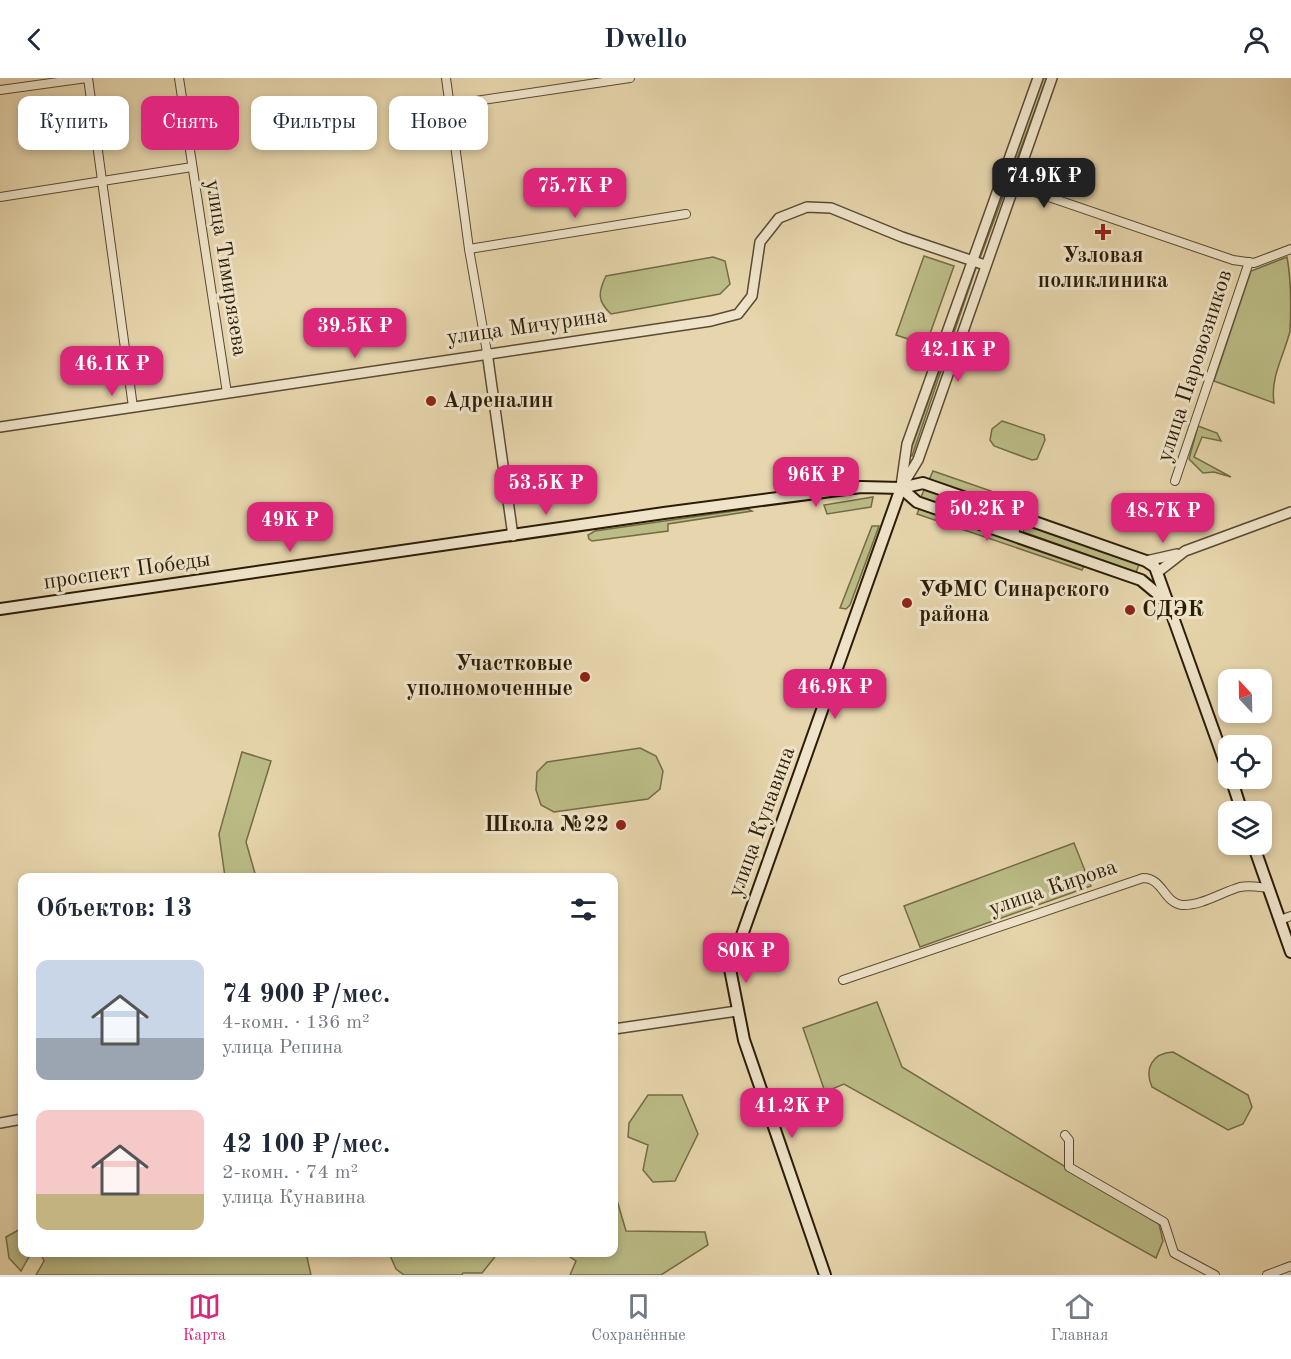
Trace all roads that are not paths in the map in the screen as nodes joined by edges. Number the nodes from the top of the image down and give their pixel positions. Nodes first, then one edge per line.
1 (88, 78) edge
2 (179, 78) edge
3 (446, 78) edge
4 (630, 78) edge
5 (1038, 78) edge
6 (1052, 78) edge
7 (0, 90) edge
8 (448, 96) edge
9 (488, 99) edge
10 (455, 150) edge
11 (192, 168) junction
12 (101, 182) junction
13 (1014, 185) junction
14 (0, 197) edge
15 (686, 214) dead end
16 (469, 249) junction
17 (1291, 249) edge
18 (973, 261) junction
19 (1249, 262) junction
20 (985, 265) junction
21 (487, 352) junction
22 (228, 393) junction
23 (133, 407) junction
24 (0, 427) edge
25 (1175, 481) dead end
26 (901, 488) junction
27 (1291, 512) edge
28 (1020, 516) junction
29 (513, 536) junction
30 (1013, 536) junction
31 (1185, 551) junction
32 (1146, 561) junction
33 (1158, 572) junction
34 (1141, 580) junction
35 (1167, 603) junction
36 (0, 609) edge
37 (1218, 743) edge
38 (1257, 855) edge
39 (1268, 888) junction
40 (1291, 916) edge
41 (1280, 920) junction
42 (1291, 952) edge
43 (843, 980) dead end
44 (737, 1011) junction
45 (618, 1028) edge
46 (18, 1120) edge
47 (0, 1123) edge
48 (1065, 1135) dead end
49 (1291, 1266) edge
50 (825, 1275) edge
51 (1215, 1275) edge
52 (1268, 1275) edge

1 - 7 street
1 - 12 street
2 - 11 street, улица Тимирязева
3 - 8 street
4 - 9 street
5 - 18 street, улица Кунавина
6 - 13 street, улица Кунавина
10 - 16 street
11 - 12 street
11 - 22 street, улица Тимирязева
12 - 14 street
12 - 23 street
13 - 19 street
13 - 20 street, улица Кунавина
15 - 16 street
16 - 21 street
17 - 19 street
18 - 20 street
18 - 21 street, улица Мичурина
18 - 26 street, улица Кунавина
19 - 25 street, улица Паровозников
20 - 26 street, улица Кунавина
21 - 22 street, улица Мичурина
21 - 29 street
22 - 23 street, улица Мичурина
23 - 24 street, улица Мичурина
26 - 28 main road, проспект Победы
26 - 29 main road, проспект Победы
26 - 30 main road
26 - 44 main road, улица Кунавина
27 - 31 street
28 - 30 street
28 - 32 main road, проспект Победы
29 - 36 main road, проспект Победы
30 - 34 main road
31 - 32 street
31 - 33 street
32 - 33 main road, проспект Победы
33 - 34 main road
33 - 35 main road
34 - 35 main road
35 - 37 main road
38 - 39 main road
39 - 41 main road
39 - 43 street, улица Кирова
40 - 41 street
41 - 42 main road
44 - 45 street
44 - 50 main road, улица Кунавина
46 - 47 street
48 - 51 street
49 - 52 street

